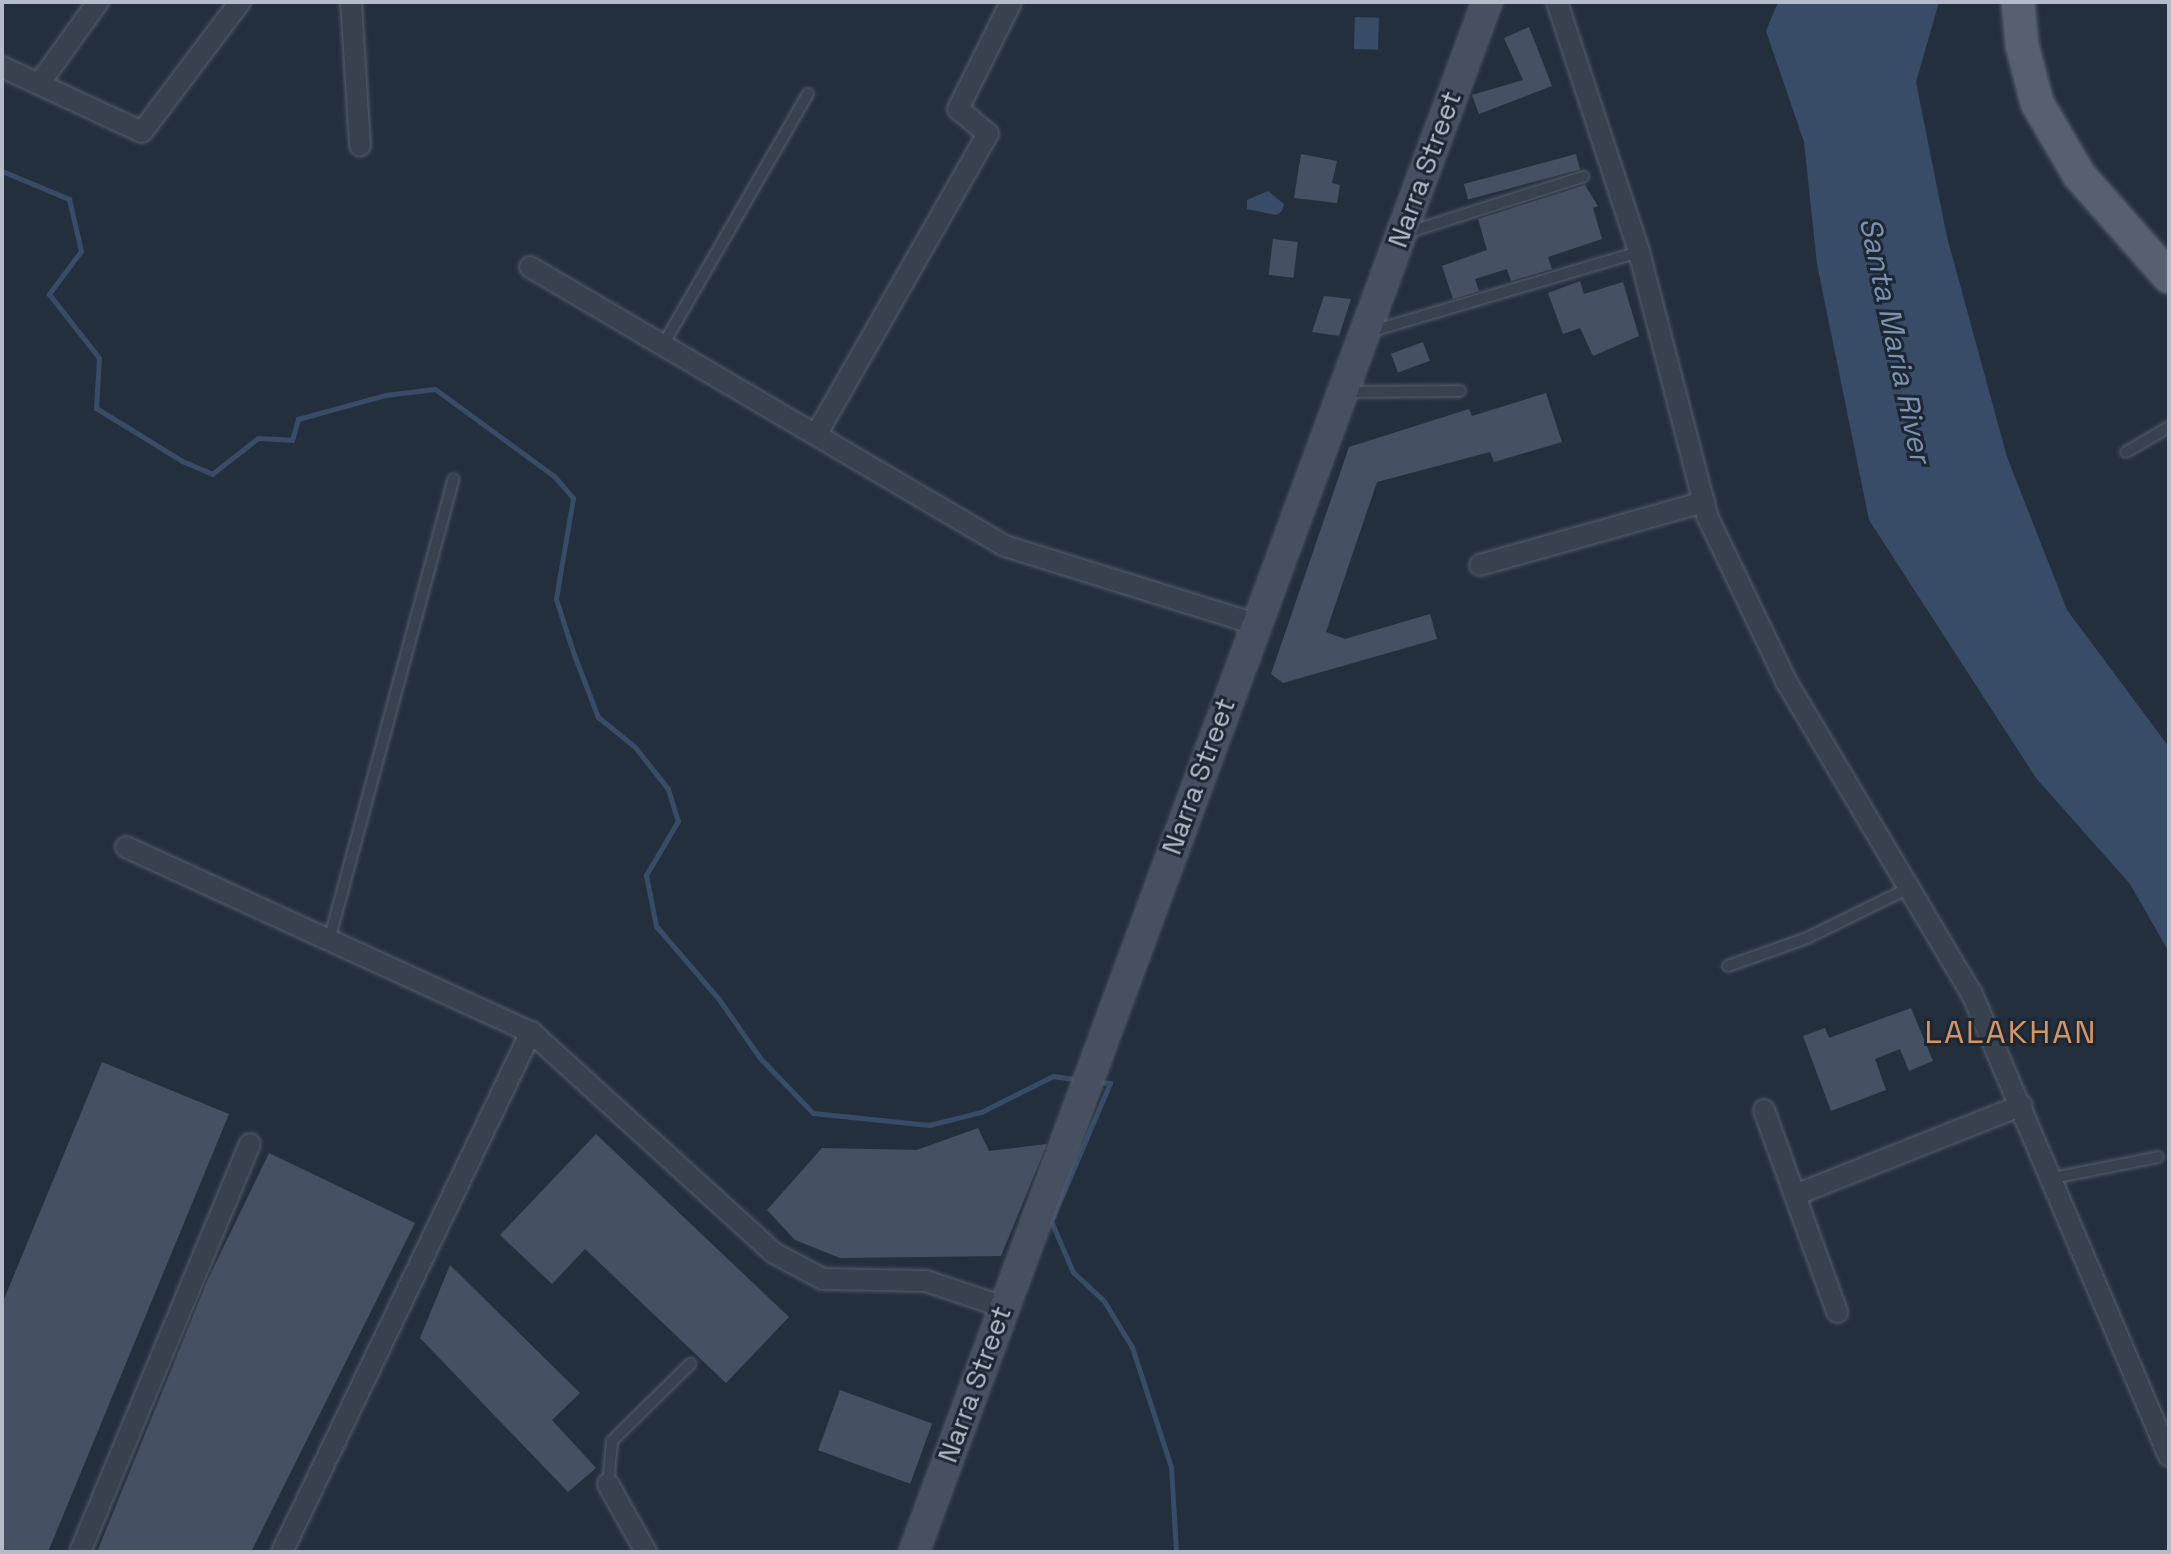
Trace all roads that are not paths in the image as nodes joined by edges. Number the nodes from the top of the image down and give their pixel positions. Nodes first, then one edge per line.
1 (98, 2) edge
2 (240, 2) edge
3 (351, 2) edge
4 (1011, 2) edge
5 (1487, 2) edge
6 (1557, 2) edge
7 (2018, 2) edge
8 (2, 67) edge
9 (39, 84) junction
10 (808, 94) dead end
11 (360, 146) dead end
12 (1583, 177) dead end
13 (1400, 235) junction
14 (1639, 252) junction
15 (530, 267) dead end
16 (2169, 277) edge
17 (1363, 333) junction
18 (663, 345) junction
19 (1460, 391) dead end
20 (1341, 393) junction
21 (2169, 427) edge
22 (816, 435) junction
23 (2126, 452) dead end
24 (454, 479) dead end
25 (1704, 502) junction
26 (1480, 565) dead end
27 (1255, 624) junction
28 (126, 847) dead end
29 (1909, 888) junction
30 (330, 937) junction
31 (1728, 966) dead end
32 (531, 1032) junction
33 (2022, 1105) junction
34 (1764, 1110) dead end
35 (250, 1144) dead end
36 (2158, 1157) dead end
37 (2053, 1178) junction
38 (1795, 1195) junction
39 (1001, 1306) junction
40 (1837, 1312) dead end
41 (690, 1364) dead end
42 (2169, 1456) edge
43 (608, 1484) joint
44 (80, 1552) edge
45 (282, 1552) edge
46 (646, 1552) edge
47 (914, 1552) edge

1 - 9 street
2 - 9 street
3 - 11 street
4 - 22 street
5 - 13 main road, Narra Street
6 - 14 street
7 - 16 main road
8 - 9 street
10 - 18 lane
12 - 13 lane
13 - 17 main road, Narra Street
14 - 17 lane
14 - 25 street
15 - 18 street
17 - 20 main road, Narra Street
18 - 22 street
19 - 20 lane
20 - 27 main road, Narra Street
21 - 23 lane
22 - 27 street
24 - 30 lane
25 - 26 street
25 - 29 street
27 - 39 main road, Narra Street
28 - 30 street
29 - 31 lane
29 - 33 street
30 - 32 street
32 - 39 street
32 - 45 street
33 - 37 street
33 - 38 street
34 - 38 street
35 - 44 street
36 - 37 lane
37 - 42 street
38 - 40 street
39 - 47 main road, Narra Street
41 - 43 lane
43 - 46 street

